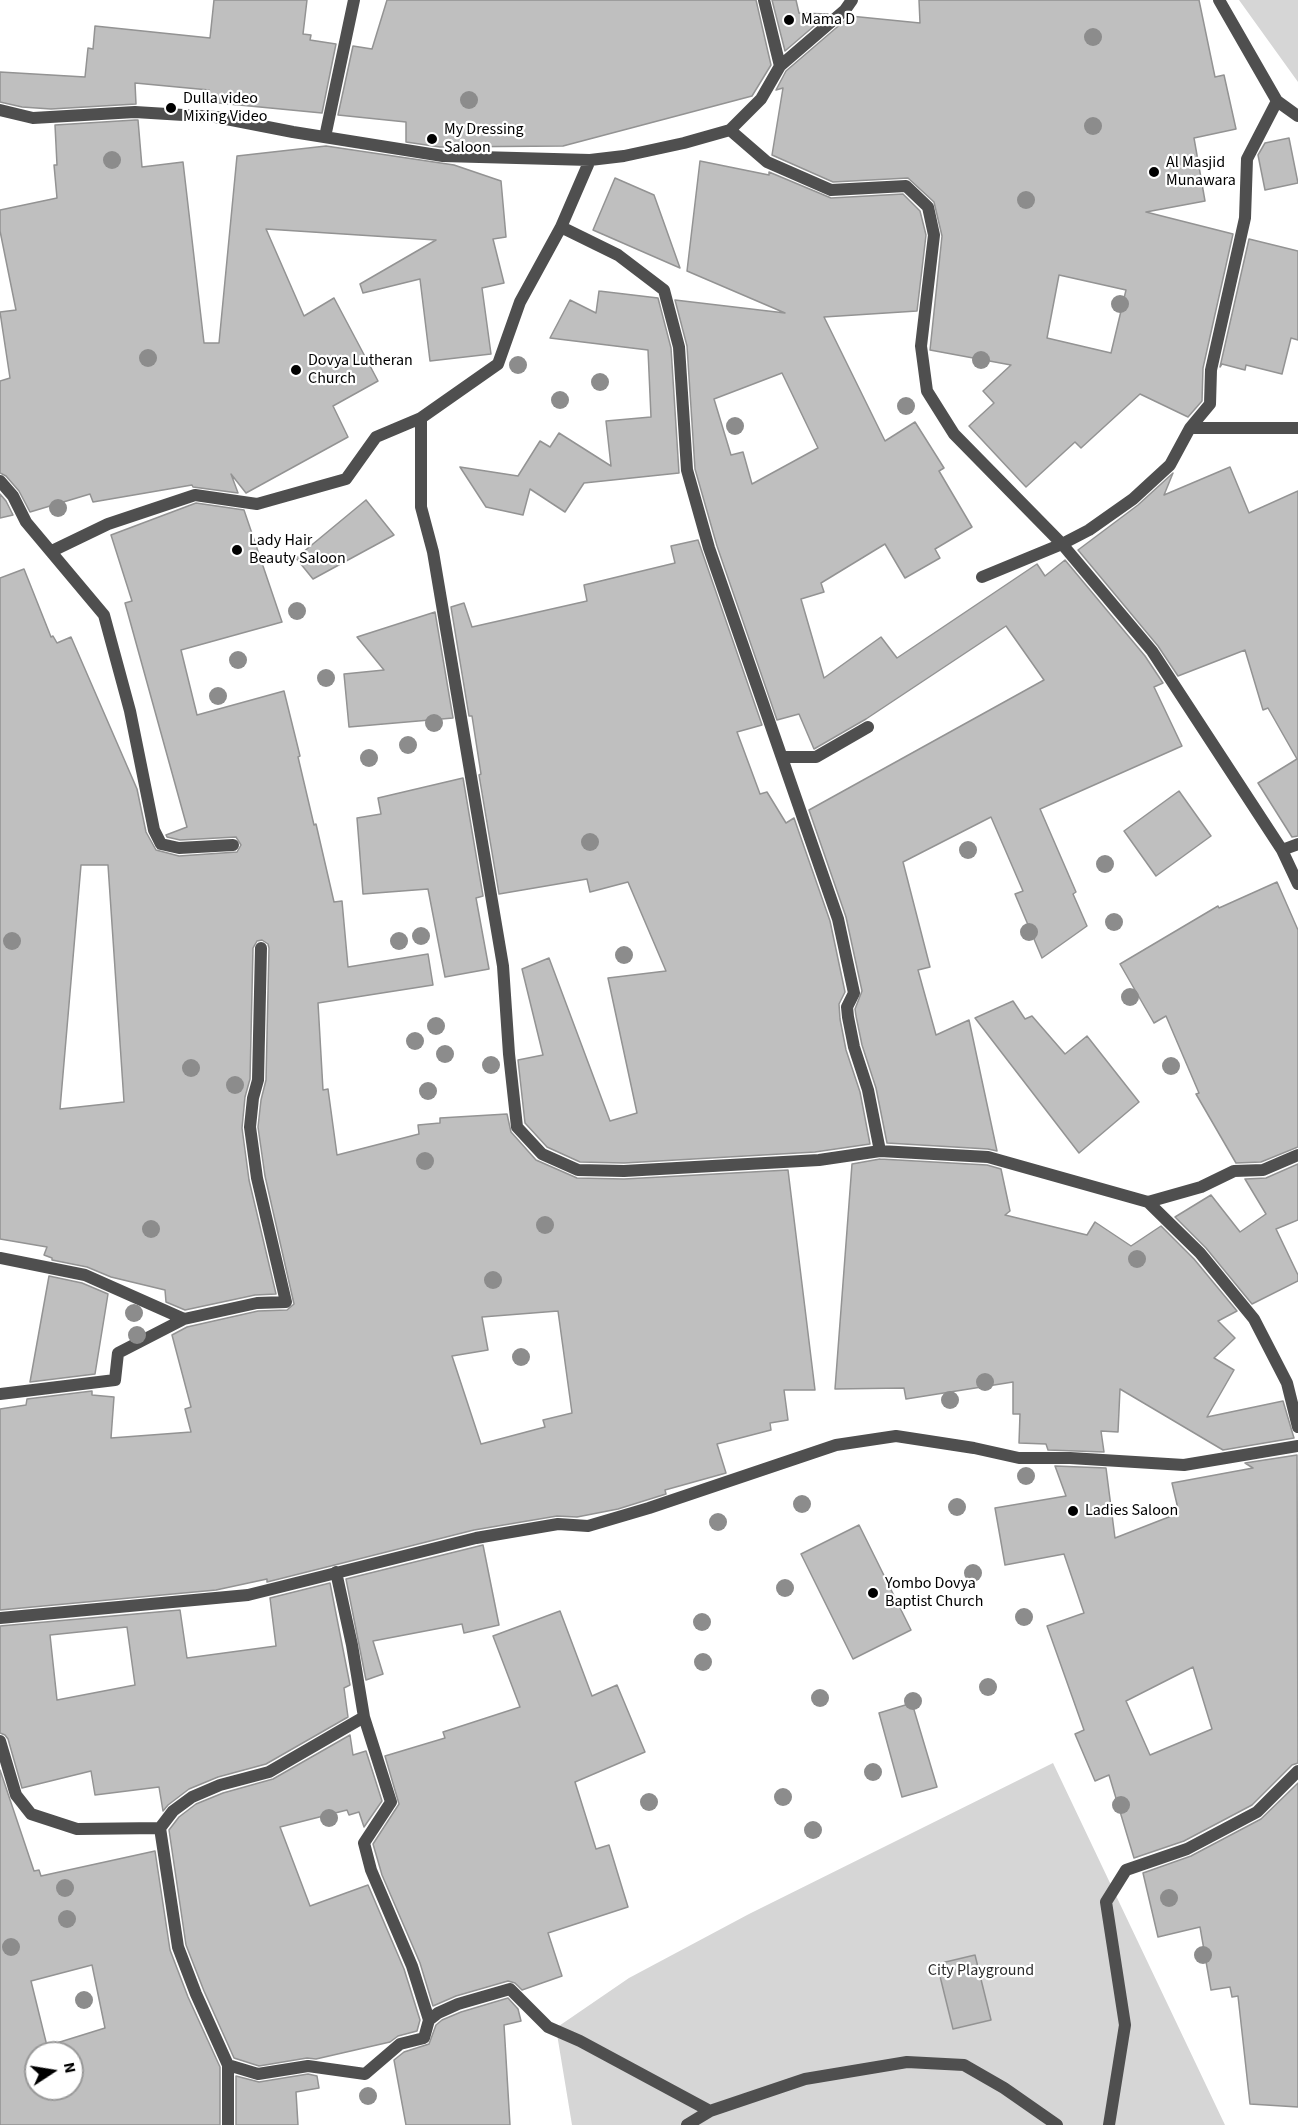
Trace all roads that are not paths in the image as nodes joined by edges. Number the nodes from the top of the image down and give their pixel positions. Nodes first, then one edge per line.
1 (354, 0) edge
2 (764, 0) edge
3 (852, 0) edge
4 (1219, 0) edge
5 (780, 66) junction
6 (1277, 101) junction
7 (0, 111) edge
8 (1298, 116) edge
9 (730, 130) junction
10 (325, 137) junction
11 (590, 160) junction
12 (561, 227) junction
13 (421, 417) junction
14 (1190, 428) junction
15 (1298, 428) edge
16 (0, 481) edge
17 (1062, 544) junction
18 (52, 551) junction
19 (982, 578) dead end
20 (868, 727) dead end
21 (782, 757) junction
22 (1298, 844) edge
23 (233, 845) dead end
24 (1282, 850) junction
25 (1298, 884) edge
26 (261, 948) dead end
27 (880, 1151) junction
28 (1298, 1155) edge
29 (1148, 1202) junction
30 (0, 1258) edge
31 (184, 1319) junction
32 (0, 1394) edge
33 (1298, 1427) edge
34 (1298, 1446) edge
35 (336, 1572) junction
36 (0, 1618) edge
37 (364, 1717) junction
38 (0, 1741) edge
39 (1298, 1770) edge
40 (160, 1828) junction
41 (429, 2020) junction
42 (228, 2065) junction
43 (710, 2111) junction
44 (228, 2125) edge
45 (687, 2125) edge
46 (1057, 2125) edge
47 (1108, 2125) edge

1 - 10 street
2 - 5 street
3 - 5 street
4 - 6 street
5 - 9 street
6 - 8 street
6 - 14 street
7 - 10 street
9 - 11 street
9 - 17 street
10 - 11 street
11 - 12 street
12 - 13 street
12 - 21 street
13 - 18 street
13 - 27 street
14 - 15 street
14 - 17 street
16 - 18 street
17 - 19 street
17 - 24 street
18 - 23 street
20 - 21 street
21 - 27 street
22 - 24 street
24 - 25 street
26 - 31 street
27 - 29 street
28 - 29 street
29 - 33 street
30 - 31 street
31 - 32 street
34 - 35 street
35 - 36 street
35 - 37 street
37 - 40 street
37 - 41 street
38 - 40 street
39 - 47 street
40 - 42 street
41 - 42 street
41 - 43 street
42 - 44 street
43 - 45 street
43 - 46 street

